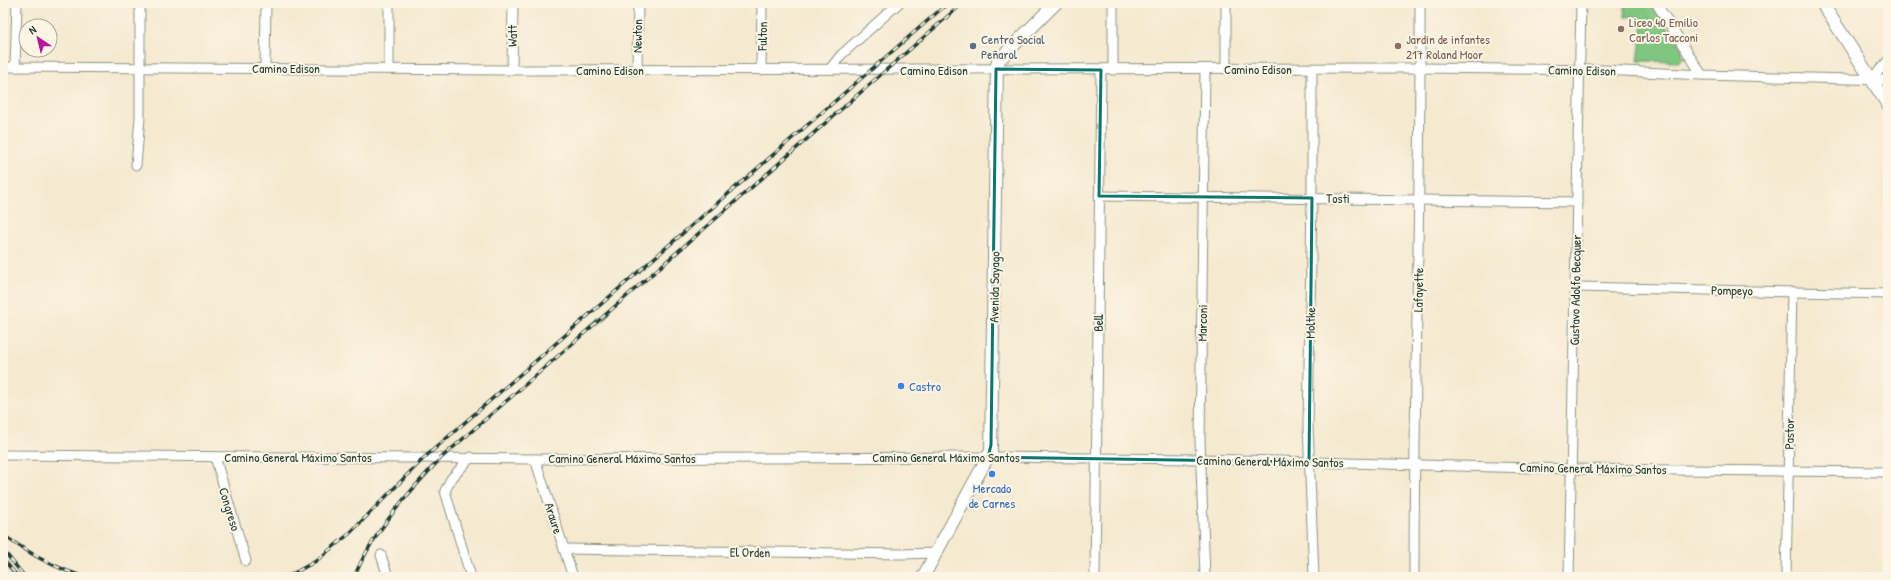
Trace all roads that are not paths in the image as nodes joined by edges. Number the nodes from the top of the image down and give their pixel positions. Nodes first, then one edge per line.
1 (17, 3) edge
2 (140, 3) edge
3 (266, 3) edge
4 (390, 3) edge
5 (513, 3) edge
6 (638, 3) edge
7 (762, 3) edge
8 (899, 3) edge
9 (1056, 3) edge
10 (1113, 3) edge
11 (1226, 3) edge
12 (1420, 3) edge
13 (1581, 3) edge
14 (1656, 3) edge
15 (1822, 3) edge
16 (1888, 60) edge
17 (3, 67) edge
18 (15, 67) junction
19 (140, 68) junction
20 (265, 68) junction
21 (1420, 68) junction
22 (389, 69) junction
23 (830, 69) junction
24 (996, 69) junction
25 (1226, 69) junction
26 (1312, 69) junction
27 (512, 70) junction
28 (637, 70) junction
29 (761, 70) junction
30 (1101, 70) junction
31 (1113, 70) junction
32 (1205, 70) junction
33 (1579, 70) junction
34 (1702, 75) junction
35 (1871, 79) junction
36 (1888, 80) edge
37 (1888, 106) edge
38 (136, 165) dead end
39 (1099, 196) junction
40 (1204, 197) junction
41 (1312, 198) junction
42 (1419, 200) junction
43 (1577, 202) junction
44 (1576, 287) junction
45 (1792, 292) junction
46 (1888, 294) edge
47 (3, 455) edge
48 (215, 457) junction
49 (471, 457) junction
50 (988, 457) junction
51 (1096, 458) junction
52 (535, 459) junction
53 (1201, 459) junction
54 (1309, 462) junction
55 (1414, 464) junction
56 (1572, 469) junction
57 (1788, 471) junction
58 (1888, 472) edge
59 (564, 549) junction
60 (936, 553) junction
61 (381, 555) dead end
62 (246, 561) dead end
63 (388, 577) edge
64 (471, 577) edge
65 (572, 577) edge
66 (923, 577) edge
67 (1095, 577) edge
68 (1205, 577) edge
69 (1314, 577) edge
70 (1414, 577) edge
71 (1569, 577) edge
72 (1786, 577) edge

1 - 18 street
2 - 19 street
3 - 20 street
4 - 22 street
5 - 27 street, Watt
6 - 28 street, Newton
7 - 29 street, Fulton
8 - 23 street
9 - 24 street
10 - 31 street
11 - 25 street
12 - 21 street, Lafayette
13 - 33 street, Gustavo Adolfo Becquer
14 - 34 street
15 - 35 street
16 - 35 street
17 - 18 street, Camino Edison
18 - 19 street, Camino Edison
19 - 20 street, Camino Edison
19 - 38 street
20 - 22 street, Camino Edison
21 - 26 street, Camino Edison
21 - 33 street, Camino Edison
21 - 42 street, Lafayette
22 - 27 street, Camino Edison
23 - 24 street, Camino Edison
23 - 29 street, Camino Edison
24 - 30 street, Camino Edison
24 - 50 street, Avenida Sayago
25 - 26 street, Camino Edison
25 - 32 street, Camino Edison
26 - 41 street, Moltke
27 - 28 street, Camino Edison
28 - 29 street, Camino Edison
30 - 31 street, Camino Edison
30 - 39 street, Bell
31 - 32 street, Camino Edison
32 - 40 street, Marconi
33 - 34 street, Camino Edison
33 - 43 street, Gustavo Adolfo Becquer
34 - 35 street, Camino Edison
35 - 36 street, Camino Edison
35 - 37 street
39 - 40 street, Tosti
39 - 51 street, Bell
40 - 41 street, Tosti
40 - 53 street, Marconi
41 - 42 street, Tosti
41 - 54 street, Moltke
42 - 43 street, Tosti
42 - 55 street, Lafayette
43 - 44 street, Gustavo Adolfo Becquer
44 - 45 street, Pompeyo
44 - 56 street, Gustavo Adolfo Becquer
45 - 46 street, Pompeyo
45 - 57 street, Pastor
47 - 48 street, Camino General Máximo Santos
48 - 49 street, Camino General Máximo Santos
48 - 62 street, Congreso
49 - 52 street, Camino General Máximo Santos
49 - 64 street
50 - 51 street, Camino General Máximo Santos
50 - 52 street, Camino General Máximo Santos
50 - 60 street, Avenida Sayago
51 - 53 street, Camino General Máximo Santos
51 - 67 street, Bell
52 - 59 street, Araure
53 - 54 street, Camino General Máximo Santos
53 - 68 street, Marconi
54 - 55 street, Camino General Máximo Santos
54 - 69 street, Moltke
55 - 56 street, Camino General Máximo Santos
55 - 70 street, Lafayette
56 - 57 street, Camino General Máximo Santos
56 - 71 street, Gustavo Adolfo Becquer
57 - 58 street, Camino General Máximo Santos
57 - 72 street, Pastor
59 - 60 street, El Orden
59 - 65 street, Araure
60 - 66 street, Avenida Sayago
61 - 63 street

